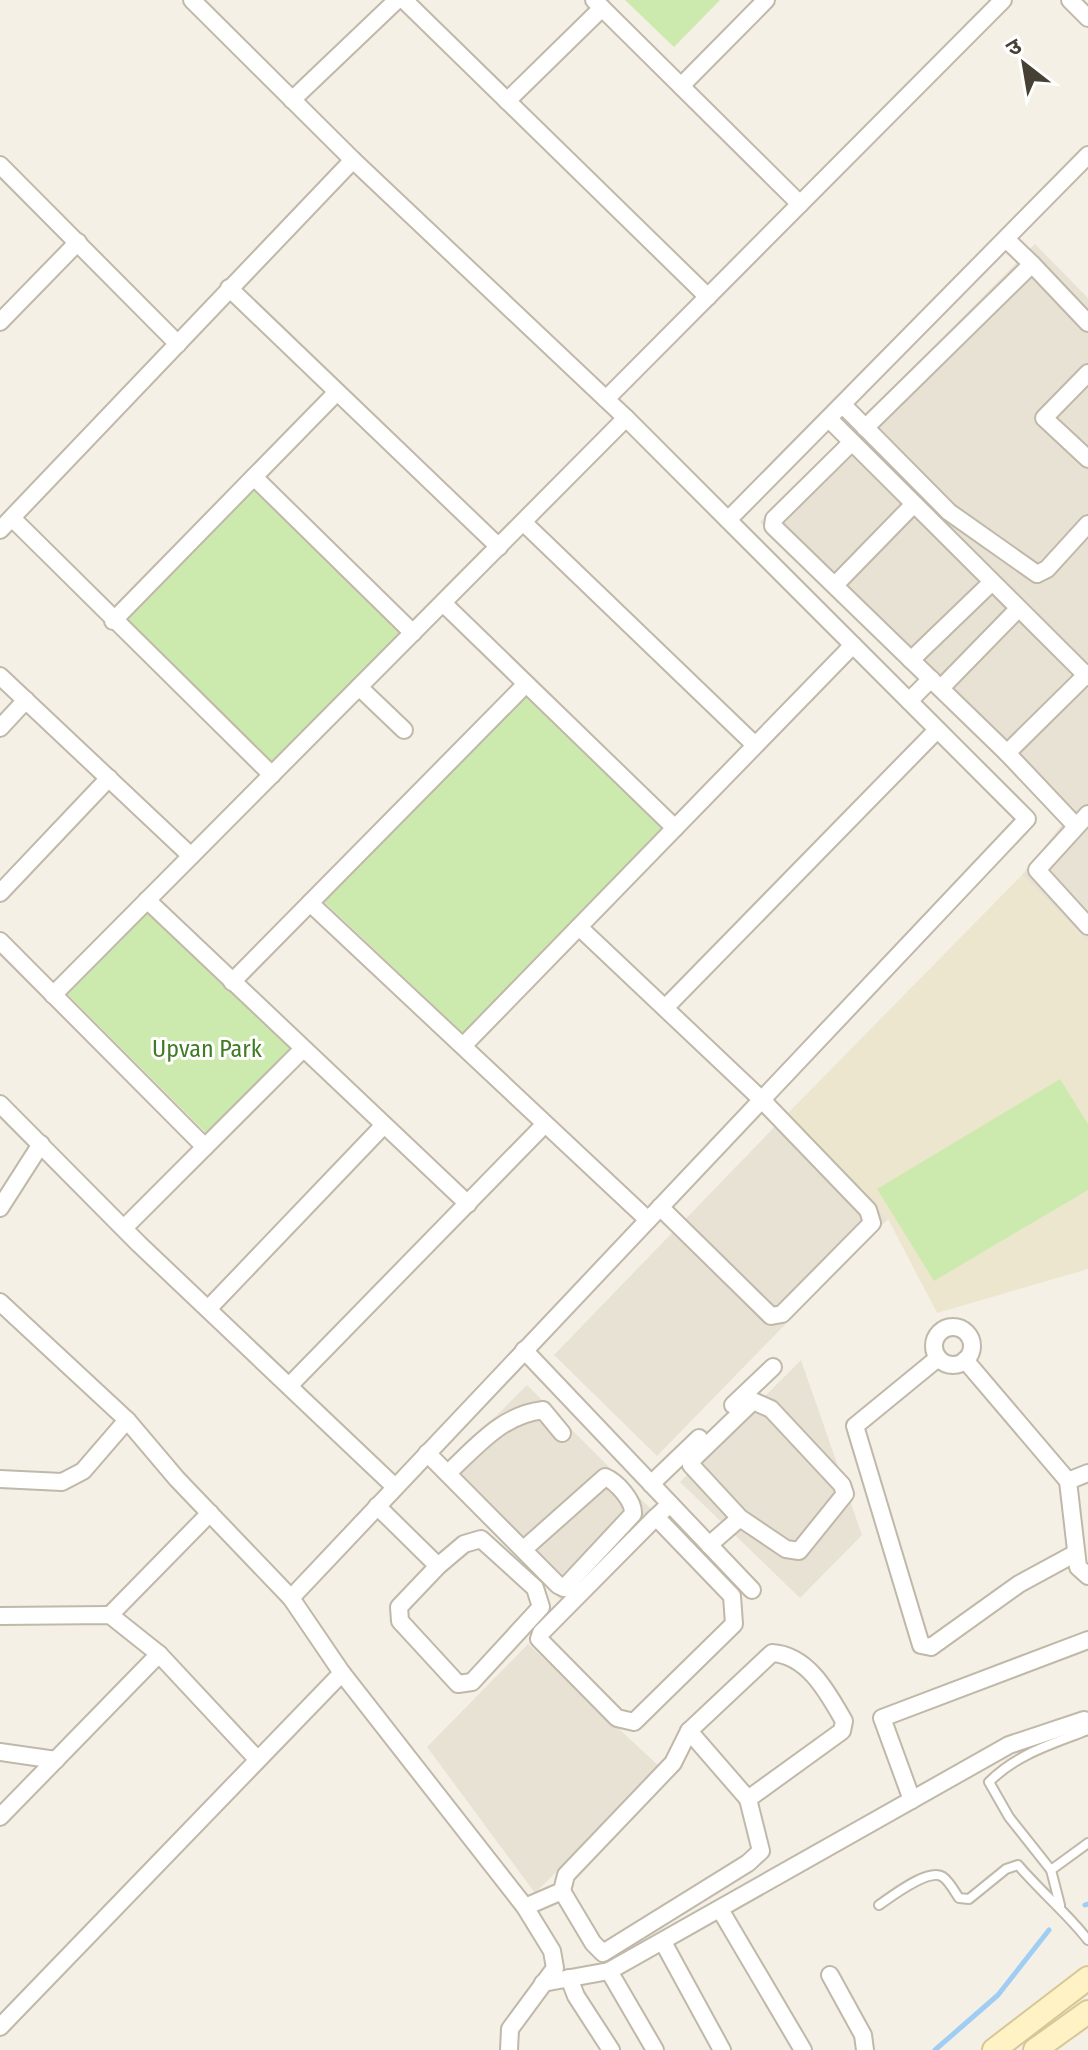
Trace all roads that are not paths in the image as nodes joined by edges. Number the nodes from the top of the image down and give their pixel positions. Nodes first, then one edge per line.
1 (192, 0) edge
2 (397, 0) edge
3 (404, 0) edge
4 (766, 0) edge
5 (1003, 0) edge
6 (1070, 0) edge
7 (598, 4) edge
8 (1088, 18) edge
9 (681, 86) junction
10 (292, 100) junction
11 (507, 101) junction
12 (1088, 155) edge
13 (353, 160) junction
14 (0, 165) edge
15 (800, 204) junction
16 (1006, 239) junction
17 (78, 242) junction
18 (1032, 264) junction
19 (229, 288) junction
20 (708, 297) junction
21 (0, 322) edge
22 (1088, 323) edge
23 (178, 344) junction
24 (1088, 373) edge
25 (337, 392) junction
26 (606, 399) junction
27 (843, 405) junction
28 (626, 418) junction
29 (829, 419) junction
30 (865, 428) junction
31 (852, 442) junction
32 (1088, 459) edge
33 (254, 477) junction
34 (913, 505) junction
35 (728, 520) junction
36 (523, 522) junction
37 (6, 524) edge
38 (1088, 524) edge
39 (499, 547) junction
40 (992, 582) junction
41 (835, 585) junction
42 (443, 603) junction
43 (1018, 609) junction
44 (113, 621) junction
45 (413, 633) junction
46 (853, 645) junction
47 (911, 660) junction
48 (1087, 675) edge
49 (0, 676) edge
50 (526, 684) junction
51 (936, 684) junction
52 (359, 687) junction
53 (26, 700) junction
54 (909, 701) junction
55 (0, 728) edge
56 (404, 730) dead end
57 (937, 730) junction
58 (755, 745) junction
59 (1007, 753) junction
60 (272, 775) junction
61 (109, 778) junction
62 (1082, 820) edge
63 (675, 828) junction
64 (191, 856) junction
65 (0, 893) edge
66 (147, 900) junction
67 (310, 903) junction
68 (1088, 926) edge
69 (579, 927) junction
70 (0, 941) edge
71 (232, 982) junction
72 (53, 995) junction
73 (665, 1008) junction
74 (463, 1046) junction
75 (303, 1049) junction
76 (762, 1100) junction
77 (0, 1104) edge
78 (545, 1124) junction
79 (384, 1125) junction
80 (41, 1144) junction
81 (205, 1147) junction
82 (468, 1204) junction
83 (660, 1207) junction
84 (0, 1208) edge
85 (648, 1220) junction
86 (125, 1227) junction
87 (0, 1302) edge
88 (208, 1309) junction
89 (524, 1350) junction
90 (938, 1358) junction
91 (965, 1360) junction
92 (773, 1367) dead end
93 (289, 1386) junction
94 (127, 1420) junction
95 (562, 1433) dead end
96 (427, 1453) junction
97 (448, 1473) junction
98 (1088, 1473) edge
99 (0, 1479) edge
100 (1068, 1481) junction
101 (651, 1484) junction
102 (395, 1487) junction
103 (670, 1504) junction
104 (377, 1506) junction
105 (210, 1513) junction
106 (656, 1517) junction
107 (740, 1518) junction
108 (709, 1545) junction
109 (524, 1549) junction
110 (1076, 1553) junction
111 (438, 1566) junction
112 (1088, 1576) edge
113 (752, 1590) dead end
114 (291, 1598) junction
115 (110, 1615) junction
116 (0, 1616) edge
117 (1088, 1640) edge
118 (159, 1654) junction
119 (342, 1673) junction
120 (1086, 1725) edge
121 (689, 1731) junction
122 (0, 1752) edge
123 (257, 1759) junction
124 (56, 1760) junction
125 (748, 1799) junction
126 (912, 1800) junction
127 (0, 1817) edge
128 (1088, 1843) edge
129 (1051, 1870) junction
130 (562, 1891) junction
131 (879, 1905) dead end
132 (1060, 1905) junction
133 (525, 1907) junction
134 (721, 1911) junction
135 (1088, 1940) edge
136 (663, 1942) junction
137 (609, 1971) junction
138 (830, 1975) dead end
139 (569, 1978) junction
140 (1088, 1978) edge
141 (543, 1983) junction
142 (1088, 2012) edge
143 (0, 2027) edge
144 (509, 2050) edge
145 (611, 2050) edge
146 (655, 2050) edge
147 (722, 2050) edge
148 (803, 2050) edge
149 (865, 2050) edge
150 (994, 2050) edge
151 (1035, 2050) edge

1 - 10 street
2 - 10 street
3 - 11 street
4 - 9 street
5 - 15 street
6 - 8 street
7 - 9 street
7 - 11 street
9 - 15 street
10 - 13 street
11 - 20 street
12 - 16 street
13 - 19 street
13 - 26 street
14 - 17 street
15 - 20 street
16 - 18 street
16 - 27 street
17 - 21 street
17 - 23 street
18 - 22 street
18 - 30 street
19 - 23 street
19 - 25 street
20 - 26 street
23 - 37 street
24 - 32 street
25 - 33 street
25 - 39 street
26 - 28 street
27 - 29 street
27 - 30 street
28 - 35 street
28 - 36 street
29 - 31 street
29 - 35 street
30 - 38 street
31 - 34 street
31 - 41 street
33 - 44 street
33 - 45 street
34 - 40 street
34 - 41 street
35 - 46 street
36 - 39 street
36 - 58 street
37 - 44 street
39 - 42 street
40 - 43 street
40 - 47 street
41 - 47 street
42 - 45 street
42 - 50 street
43 - 48 street
43 - 51 street
44 - 60 street
45 - 52 street
46 - 54 street
46 - 58 street
47 - 51 street
48 - 59 street
49 - 53 street
50 - 63 street
50 - 67 street
51 - 54 street
51 - 59 street
52 - 56 street
52 - 60 street
53 - 55 street
53 - 61 street
54 - 57 street
57 - 73 street
57 - 76 street
58 - 63 street
59 - 62 street
60 - 64 street
61 - 64 street
61 - 65 street
62 - 68 street
63 - 69 street
64 - 66 street
66 - 71 street
66 - 72 street
67 - 71 street
67 - 74 street
69 - 73 street
69 - 74 street
70 - 72 street
71 - 75 street
72 - 81 street
73 - 76 street
74 - 78 street
75 - 79 street
75 - 81 street
76 - 83 street
76 - 83 street
77 - 80 street
78 - 82 street
78 - 85 street
79 - 82 street
79 - 88 street
80 - 84 street
80 - 86 street
81 - 86 street
82 - 93 street
83 - 85 street
85 - 89 street
86 - 88 street
87 - 94 street
88 - 93 street
89 - 96 street
89 - 101 street
90 - 91 street
90 - 91 street
90 - 110 street
91 - 100 street
92 - 101 street
93 - 102 street
94 - 99 street
94 - 105 street
95 - 97 street
96 - 97 street
96 - 102 street
97 - 109 street
98 - 100 street
100 - 110 street
101 - 103 street
102 - 104 street
103 - 106 street
103 - 108 street
104 - 111 street
104 - 114 street
105 - 114 street
105 - 115 street
106 - 106 street
107 - 107 street
107 - 108 street
108 - 113 street
109 - 109 street
110 - 112 street
111 - 111 street
114 - 119 street
115 - 116 street
115 - 118 street
117 - 126 street
118 - 123 street
118 - 124 street
119 - 123 street
119 - 133 street
120 - 126 street
120 - 129 lane
121 - 125 street
121 - 125 street
121 - 130 street
122 - 124 street
123 - 143 street
124 - 127 street
125 - 130 street
126 - 134 street
128 - 129 lane
129 - 132 lane
130 - 133 street
131 - 132 lane
132 - 135 lane
133 - 141 street
134 - 136 street
134 - 148 street
136 - 137 street
136 - 147 street
137 - 139 street
137 - 146 street
138 - 149 street
139 - 141 street
139 - 145 street
140 - 150 main road
141 - 144 street
142 - 151 main road

